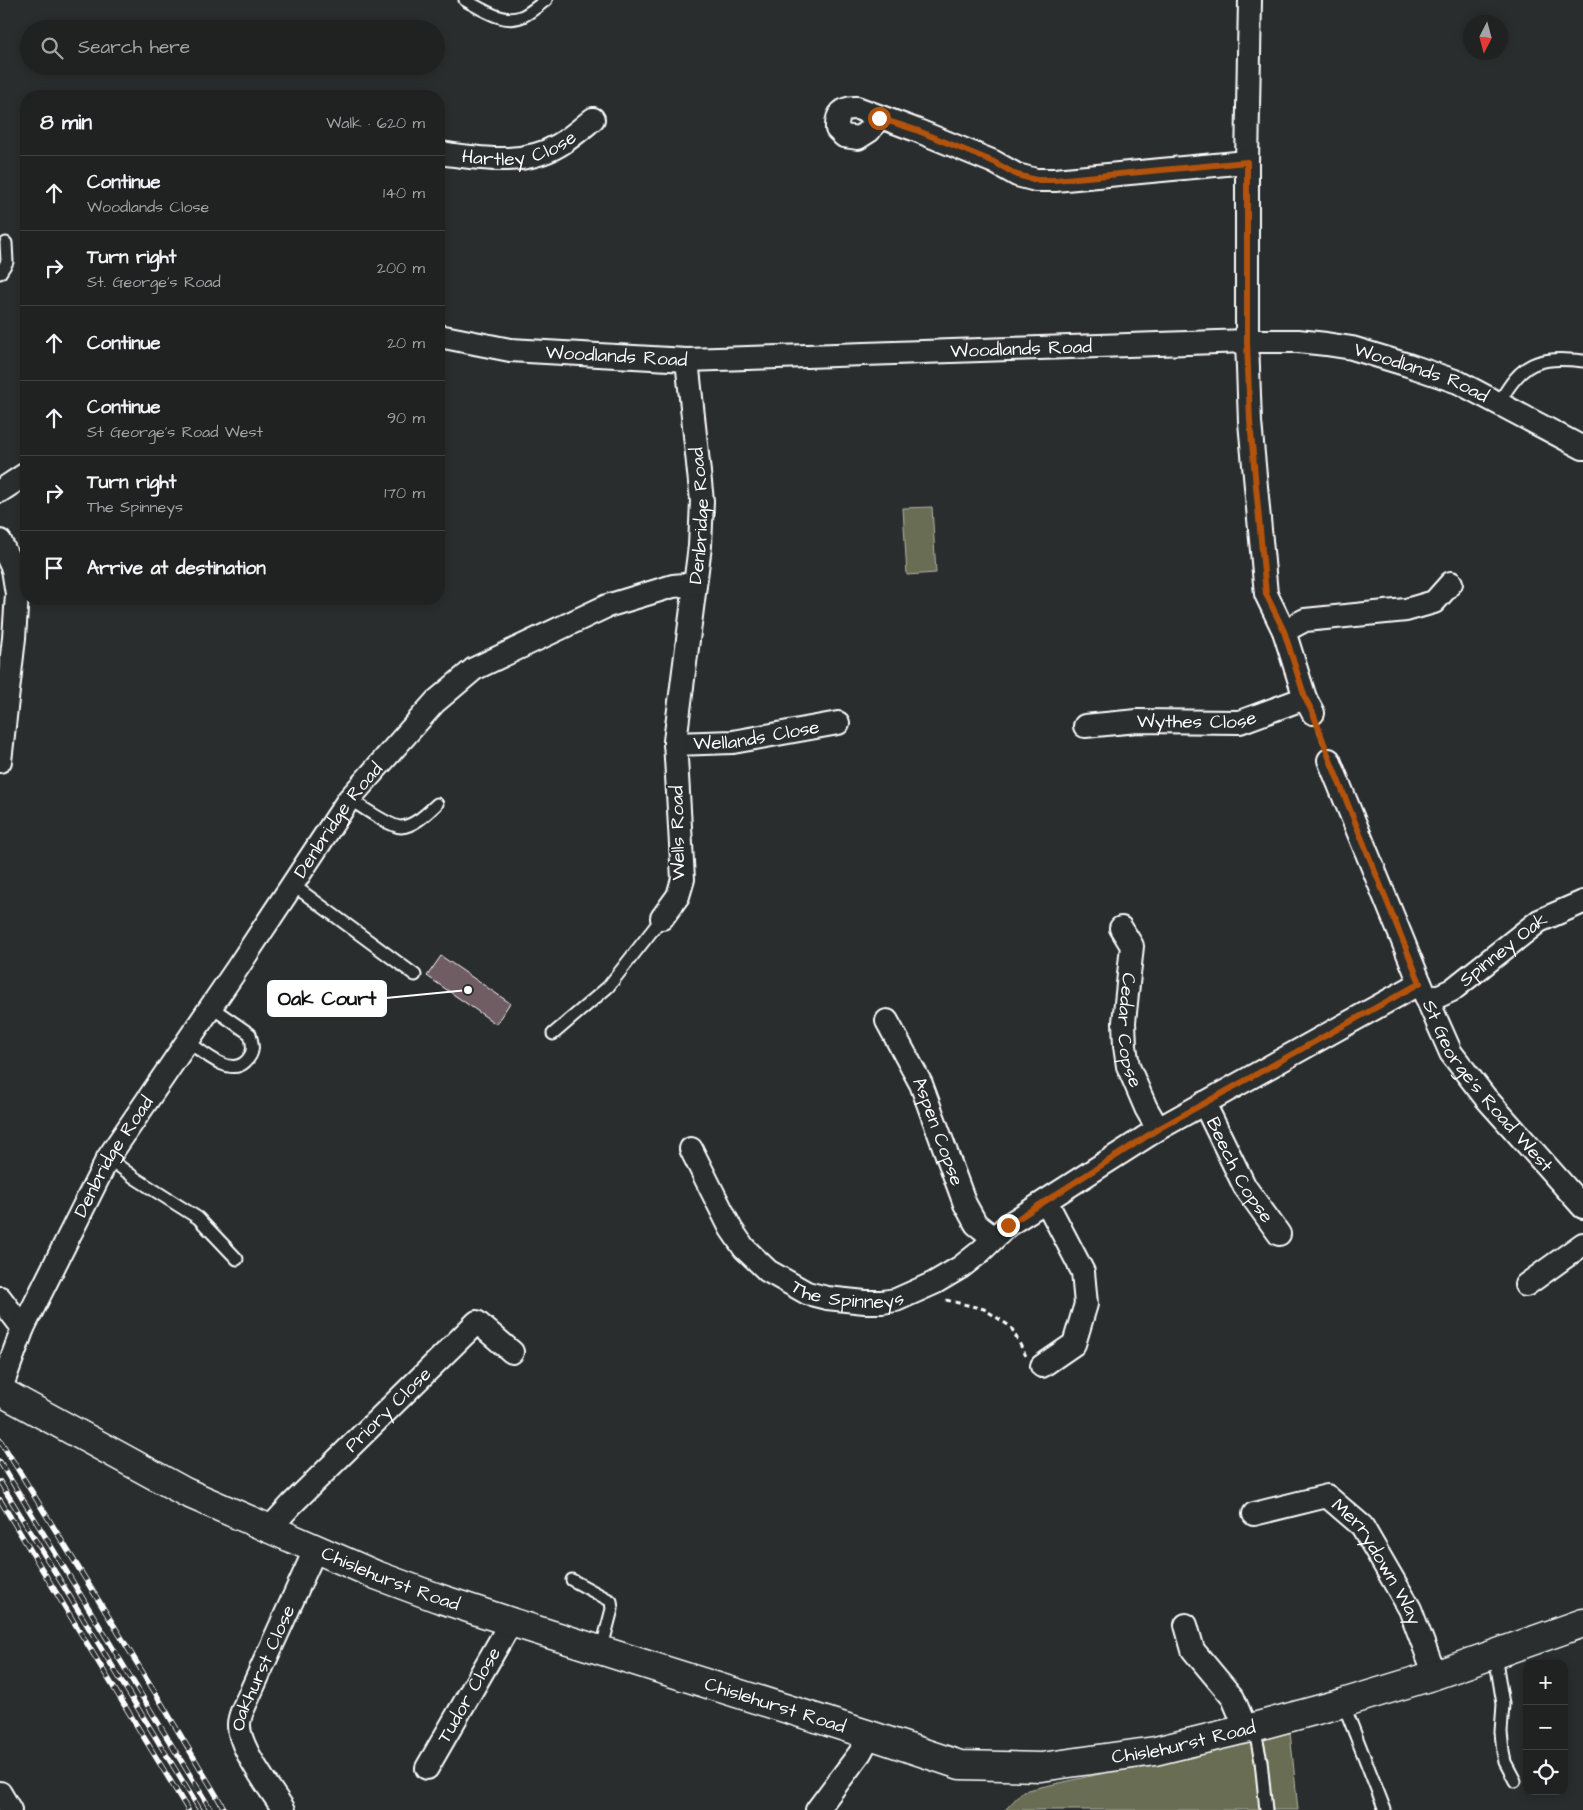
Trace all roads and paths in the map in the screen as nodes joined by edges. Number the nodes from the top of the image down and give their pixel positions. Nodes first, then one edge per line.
1 (465, 0) edge
2 (546, 0) edge
3 (1250, 0) edge
4 (879, 118) dead end
5 (593, 119) dead end
6 (445, 154) edge
7 (1247, 162) junction
8 (6, 243) dead end
9 (0, 273) edge
10 (445, 337) edge
11 (1247, 341) junction
12 (687, 360) junction
13 (1583, 361) edge
14 (1499, 403) junction
15 (1583, 448) edge
16 (20, 478) edge
17 (0, 491) edge
18 (0, 541) edge
19 (1451, 583) dead end
20 (695, 584) junction
21 (1284, 631) junction
22 (1309, 706) junction
23 (838, 723) dead end
24 (1085, 726) dead end
25 (675, 744) junction
26 (1330, 760) joint
27 (0, 761) edge
28 (349, 799) junction
29 (437, 804) dead end
30 (293, 885) junction
31 (1583, 902) edge
32 (662, 918) joint
33 (1121, 928) dead end
34 (415, 975) dead end
35 (1424, 992) junction
36 (211, 1007) junction
37 (887, 1020) dead end
38 (553, 1034) dead end
39 (188, 1042) junction
40 (1204, 1103) junction
41 (1158, 1129) junction
42 (691, 1149) dead end
43 (108, 1158) junction
44 (1046, 1201) junction
45 (1583, 1207) edge
46 (1279, 1234) dead end
47 (994, 1238) junction
48 (1583, 1244) edge
49 (237, 1259) dead end
50 (934, 1283) junction
51 (1526, 1286) dead end
52 (0, 1298) edge
53 (23, 1328) junction
54 (512, 1352) dead end
55 (1042, 1366) joint
56 (0, 1391) edge
57 (1254, 1514) dead end
58 (268, 1530) junction
59 (315, 1550) junction
60 (572, 1580) dead end
61 (511, 1622) junction
62 (1583, 1623) edge
63 (1186, 1624) dead end
64 (601, 1651) junction
65 (1495, 1655) junction
66 (1436, 1675) junction
67 (1343, 1703) junction
68 (1250, 1728) junction
69 (870, 1735) junction
70 (427, 1768) dead end
71 (1515, 1781) dead end
72 (0, 1793) edge
73 (10, 1810) edge
74 (284, 1810) edge
75 (817, 1810) edge
76 (1266, 1810) edge
77 (1385, 1810) edge

1 - 2 lane
3 - 7 street
4 - 7 street
5 - 6 street, Hartley Close
7 - 11 street
8 - 9 lane
10 - 12 street, Woodlands Road
11 - 12 street, Woodlands Road
11 - 14 street, Woodlands Road
11 - 21 street
12 - 20 street, Denbridge Road
13 - 14 lane
14 - 15 street, Woodlands Road
16 - 17 street
18 - 27 street
19 - 21 street
20 - 25 street, Wells Road
20 - 28 street, Denbridge Road
21 - 22 street
22 - 24 street, Wythes Close
22 - 26 path
23 - 25 street, Wellands Close
25 - 32 street, Wells Road
26 - 35 street, St George's Road West
28 - 29 lane
28 - 30 street, Denbridge Road
30 - 34 lane
30 - 36 street, Denbridge Road
31 - 35 street, Spinney Oak
32 - 38 lane, Wells Road
33 - 41 street, Cedar Copse
35 - 40 street, The Spinneys
35 - 45 street, St George's Road West
36 - 39 street, Denbridge Road
36 - 39 lane
37 - 47 street, Aspen Copse
39 - 43 street, Denbridge Road
40 - 41 street, The Spinneys
40 - 46 street, Beech Copse
41 - 44 street, The Spinneys
42 - 50 street, The Spinneys
43 - 49 lane
43 - 53 street, Denbridge Road
44 - 47 street, The Spinneys
44 - 55 street
47 - 50 street, The Spinneys
48 - 51 street
50 - 55 path
52 - 53 street
53 - 56 street, Denbridge Road
54 - 58 street, Priory Close
56 - 58 main road, Chislehurst Road
57 - 66 street, Merrydown Way
58 - 59 main road, Chislehurst Road
59 - 61 main road, Chislehurst Road
59 - 74 street, Oakhurst Close
60 - 64 lane
61 - 64 main road, Chislehurst Road
61 - 70 street, Tudor Close
62 - 65 main road, Chislehurst Road
63 - 68 street
64 - 69 main road, Chislehurst Road
65 - 66 main road, Chislehurst Road
65 - 71 lane
66 - 67 main road, Chislehurst Road
67 - 68 main road, Chislehurst Road
67 - 77 lane
68 - 69 main road, Chislehurst Road
68 - 76 lane
69 - 75 street
72 - 73 street

